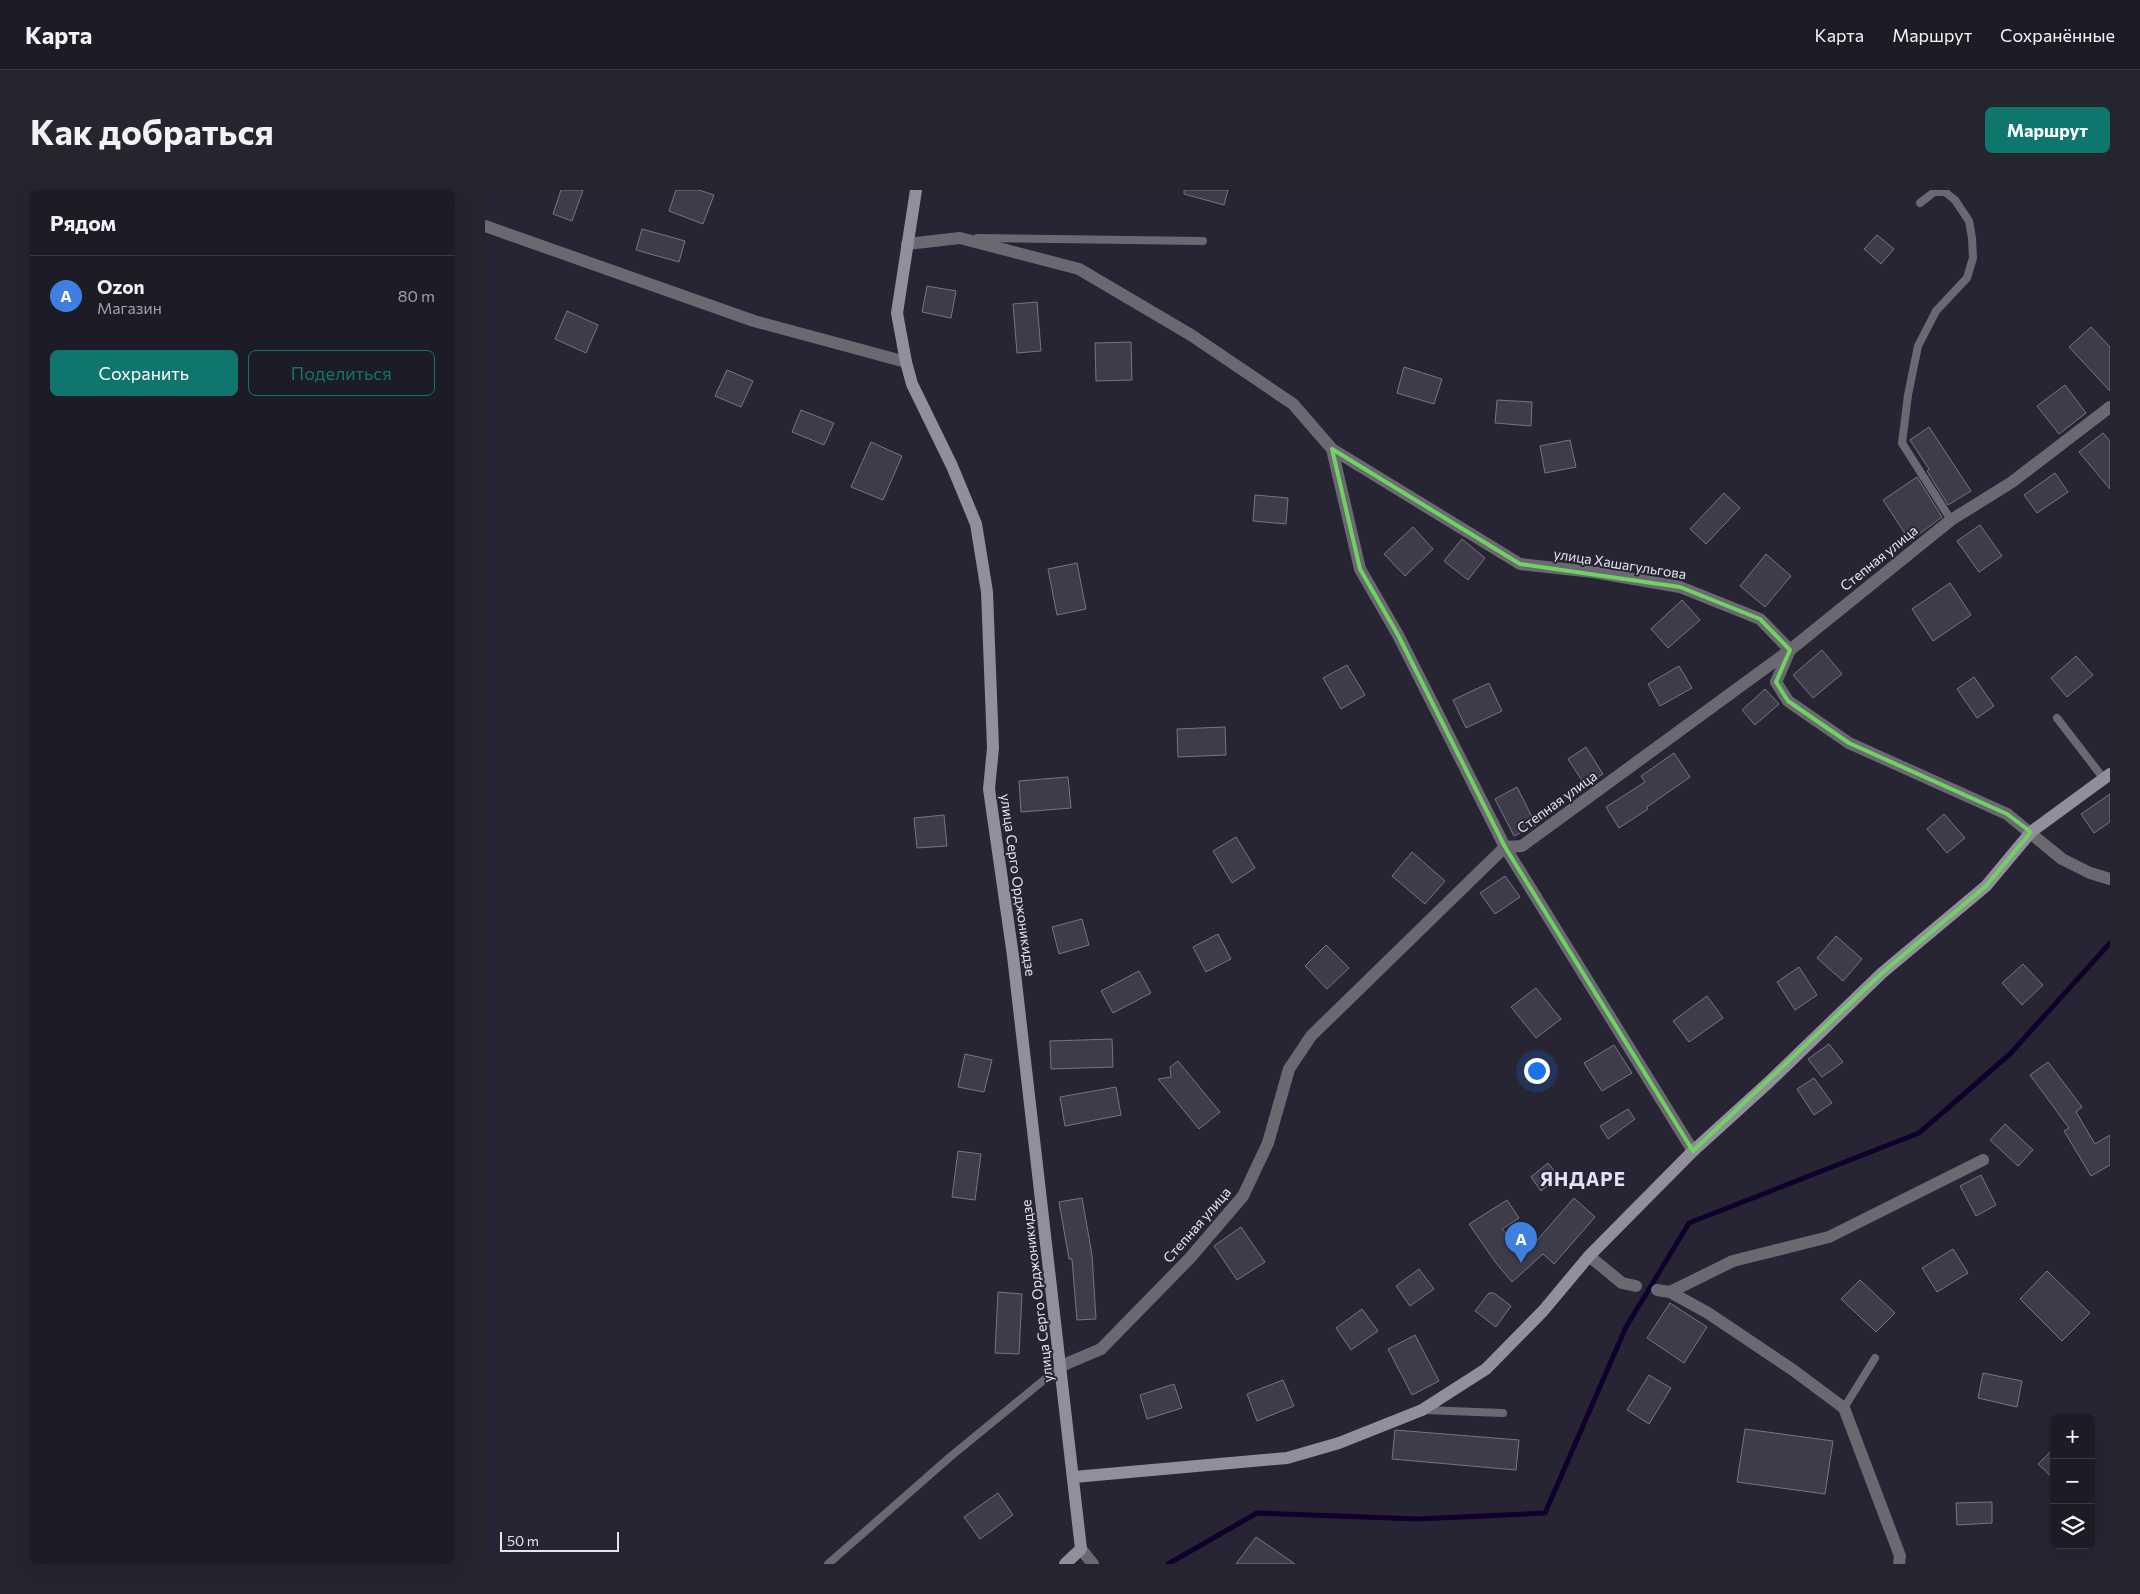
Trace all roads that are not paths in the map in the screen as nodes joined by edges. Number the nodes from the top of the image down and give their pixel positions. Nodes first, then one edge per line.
1 (916, 190) edge
2 (1920, 203) dead end
3 (485, 226) edge
4 (960, 238) junction
5 (1203, 241) dead end
6 (907, 244) junction
7 (906, 362) junction
8 (2110, 407) edge
9 (1332, 448) junction
10 (1951, 520) junction
11 (1789, 650) junction
12 (2057, 718) dead end
13 (2107, 777) edge
14 (2031, 832) junction
15 (1505, 847) junction
16 (2110, 880) edge
17 (1693, 1151) junction
18 (1983, 1160) dead end
19 (1589, 1256) junction
20 (1636, 1286) dead end
21 (1657, 1290) dead end
22 (1670, 1292) junction
23 (1875, 1358) dead end
24 (1061, 1366) junction
25 (1844, 1408) junction
26 (1422, 1410) junction
27 (1503, 1413) dead end
28 (1074, 1477) junction
29 (1081, 1549) junction
30 (828, 1564) edge
31 (1065, 1564) edge
32 (1093, 1564) edge
33 (1899, 1564) edge

1 - 6 street, улица Серго Орджоникидзе
2 - 10 lane
3 - 7 street
4 - 5 lane
4 - 6 street
4 - 9 street
6 - 7 street, улица Серго Орджоникидзе
7 - 24 street, улица Серго Орджоникидзе
8 - 10 street, Степная улица
9 - 11 street, улица Хашагульгова
9 - 15 street
10 - 11 street, Степная улица
11 - 14 street
11 - 15 street, Степная улица
12 - 13 lane
13 - 14 street
14 - 16 street
14 - 17 street
15 - 17 street
15 - 24 street, Степная улица
17 - 19 street
18 - 22 street
19 - 20 street
19 - 26 street
21 - 22 street
22 - 25 street
23 - 25 lane
24 - 28 street, улица Серго Орджоникидзе
24 - 30 lane
25 - 33 street
26 - 27 lane
26 - 28 street
28 - 29 street, улица Серго Орджоникидзе
29 - 31 street
29 - 32 street

